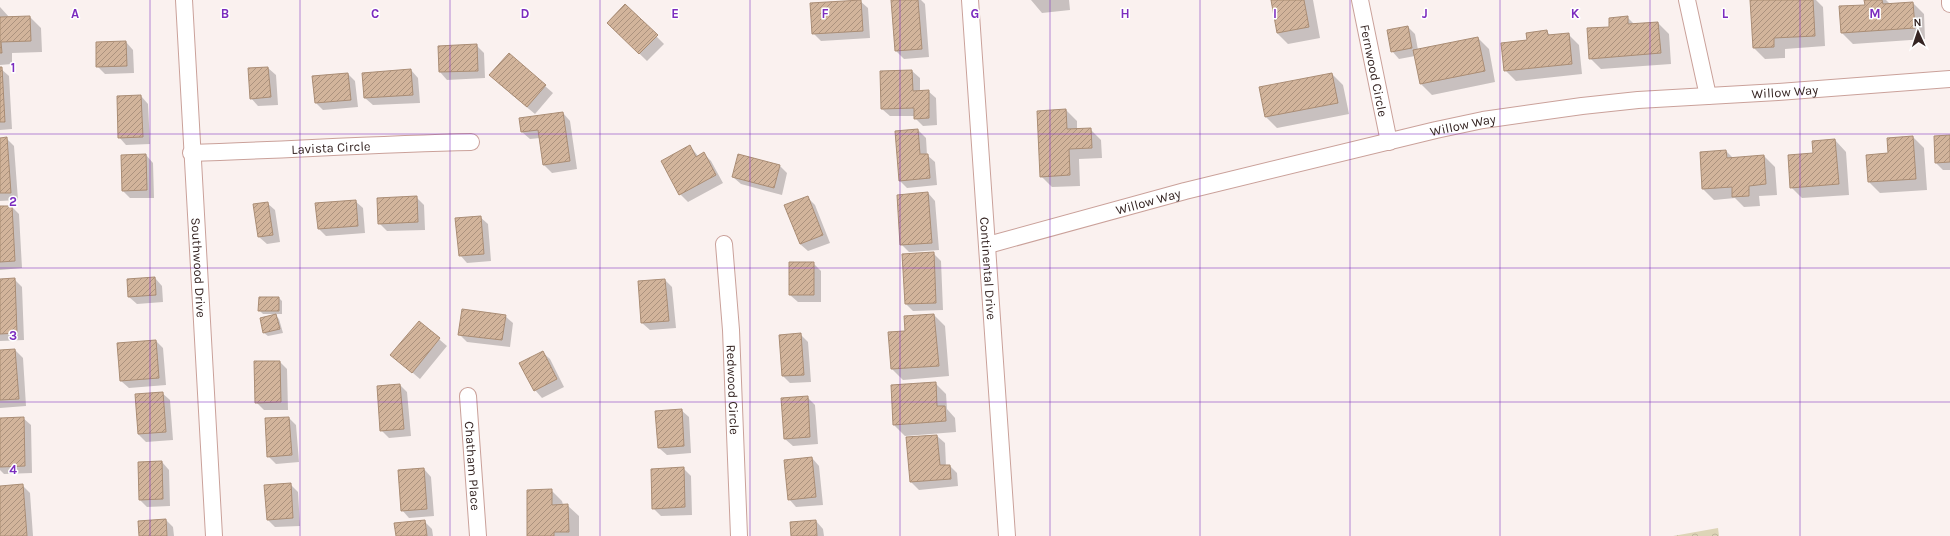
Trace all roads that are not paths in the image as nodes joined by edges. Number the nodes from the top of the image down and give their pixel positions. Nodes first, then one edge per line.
1 (184, 0) edge
2 (970, 0) edge
3 (1360, 0) edge
4 (1687, 0) edge
5 (1950, 0) edge
6 (1950, 4) edge
7 (1950, 80) edge
8 (1708, 96) junction
9 (471, 142) dead end
10 (1389, 142) junction
11 (191, 153) junction
12 (724, 244) dead end
13 (988, 245) junction
14 (468, 396) dead end
15 (214, 536) edge
16 (478, 536) edge
17 (740, 536) edge
18 (1008, 536) edge

1 - 11 street, Southwood Drive
2 - 13 street, Continental Drive
3 - 10 street, Fernwood Circle
4 - 8 street
5 - 6 street
7 - 8 street, Willow Way
8 - 10 street, Willow Way
9 - 11 street, Lavista Circle
10 - 13 street, Willow Way
11 - 15 street, Southwood Drive
12 - 17 street, Redwood Circle
13 - 18 street, Continental Drive
14 - 16 street, Chatham Place

